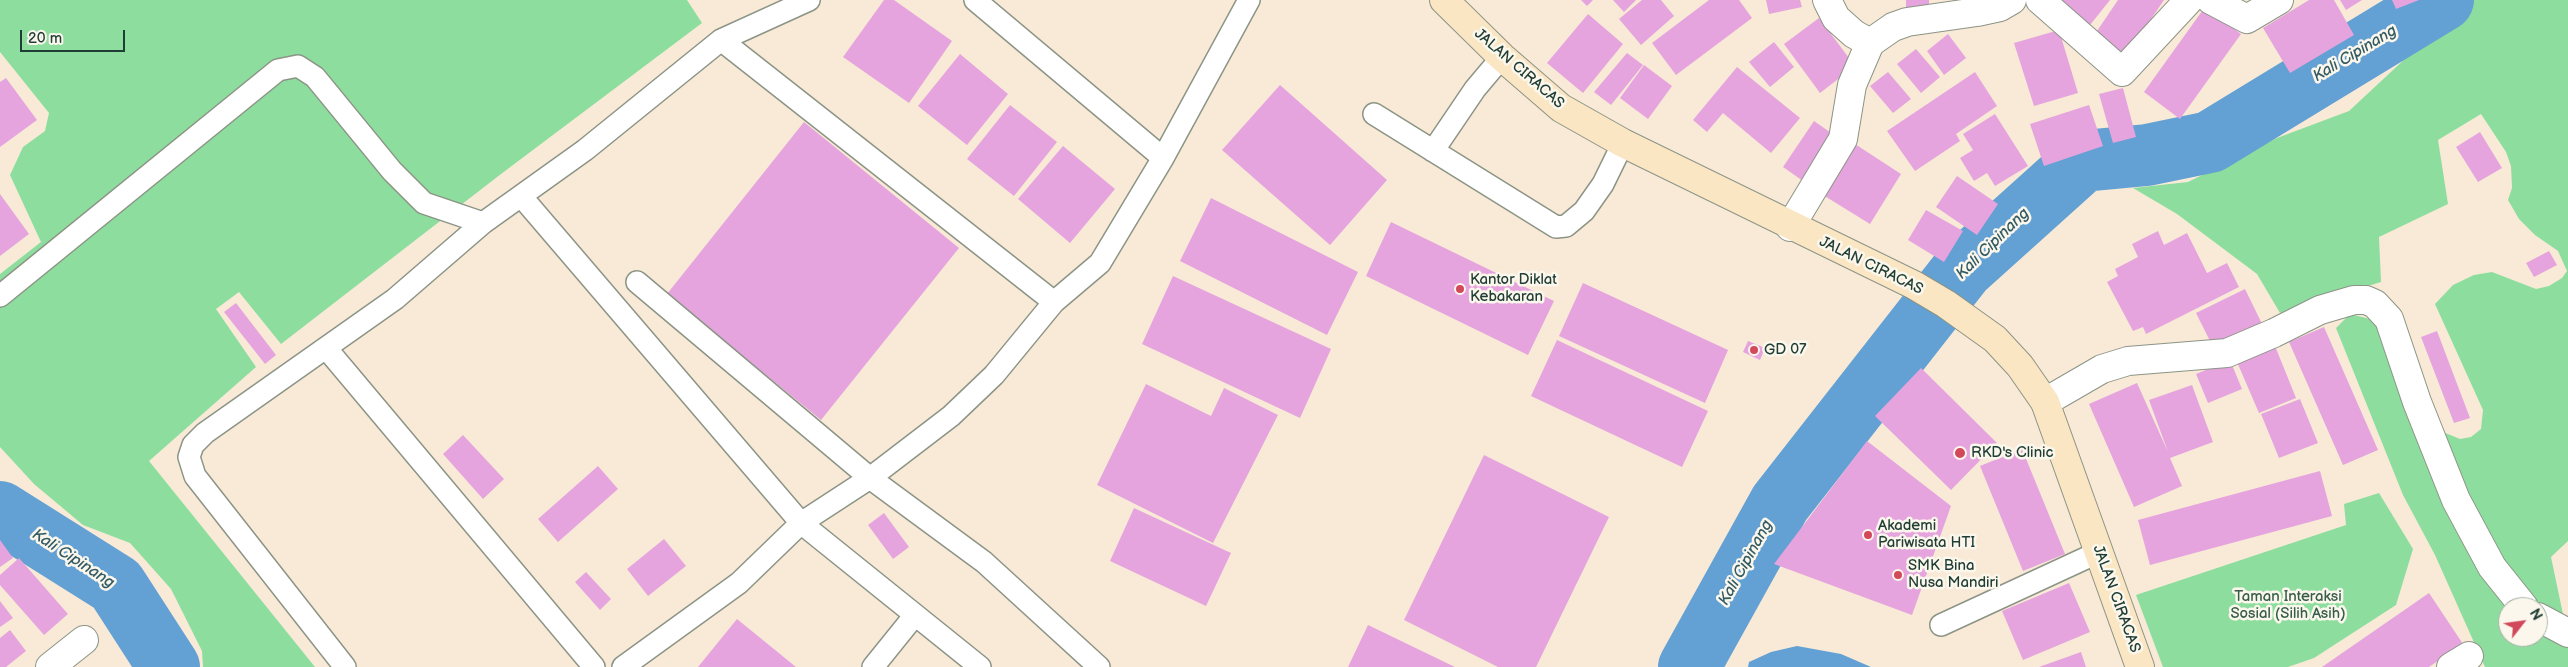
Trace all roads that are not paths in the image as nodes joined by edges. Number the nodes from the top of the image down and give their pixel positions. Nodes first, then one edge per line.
1 (808, 0) edge
2 (975, 0) edge
3 (1249, 0) edge
4 (1444, 0) edge
5 (1827, 0) edge
6 (2012, 0) edge
7 (2040, 0) edge
8 (2189, 0) edge
9 (2212, 0) edge
10 (2280, 0) edge
11 (721, 40) junction
12 (1870, 43) junction
13 (1502, 56) junction
14 (1374, 114) dead end
15 (1623, 143) junction
16 (1433, 151) junction
17 (1163, 158) junction
18 (521, 196) junction
19 (483, 223) junction
20 (1790, 226) junction
21 (637, 282) dead end
22 (0, 296) edge
23 (1054, 302) junction
24 (326, 348) junction
25 (2046, 402) junction
26 (870, 478) junction
27 (801, 523) junction
28 (2099, 552) junction
29 (2516, 597) edge
30 (915, 615) junction
31 (2548, 623) edge
32 (1941, 625) dead end
33 (2568, 633) edge
34 (84, 640) dead end
35 (50, 667) edge
36 (345, 667) edge
37 (594, 667) edge
38 (623, 667) edge
39 (873, 667) edge
40 (980, 667) edge
41 (1099, 667) edge
42 (2140, 667) edge

1 - 11 lane
2 - 17 lane
3 - 17 lane
4 - 13 street, JALAN CIRACAS
5 - 12 street
6 - 12 street
7 - 8 street
9 - 10 street
11 - 18 lane
11 - 23 lane
12 - 20 street
13 - 15 street, JALAN CIRACAS
13 - 16 lane
14 - 16 lane
15 - 16 lane
15 - 20 street, JALAN CIRACAS
17 - 23 lane
18 - 19 lane
18 - 27 lane
19 - 22 lane
19 - 24 lane
20 - 25 street, JALAN CIRACAS
21 - 26 lane
23 - 26 lane
24 - 36 lane
24 - 37 lane
25 - 28 street, JALAN CIRACAS
25 - 29 street
26 - 27 lane
26 - 41 lane
27 - 30 lane
27 - 38 lane
28 - 32 lane
28 - 42 street, JALAN CIRACAS
30 - 39 lane
30 - 40 lane
31 - 33 street
34 - 35 street

